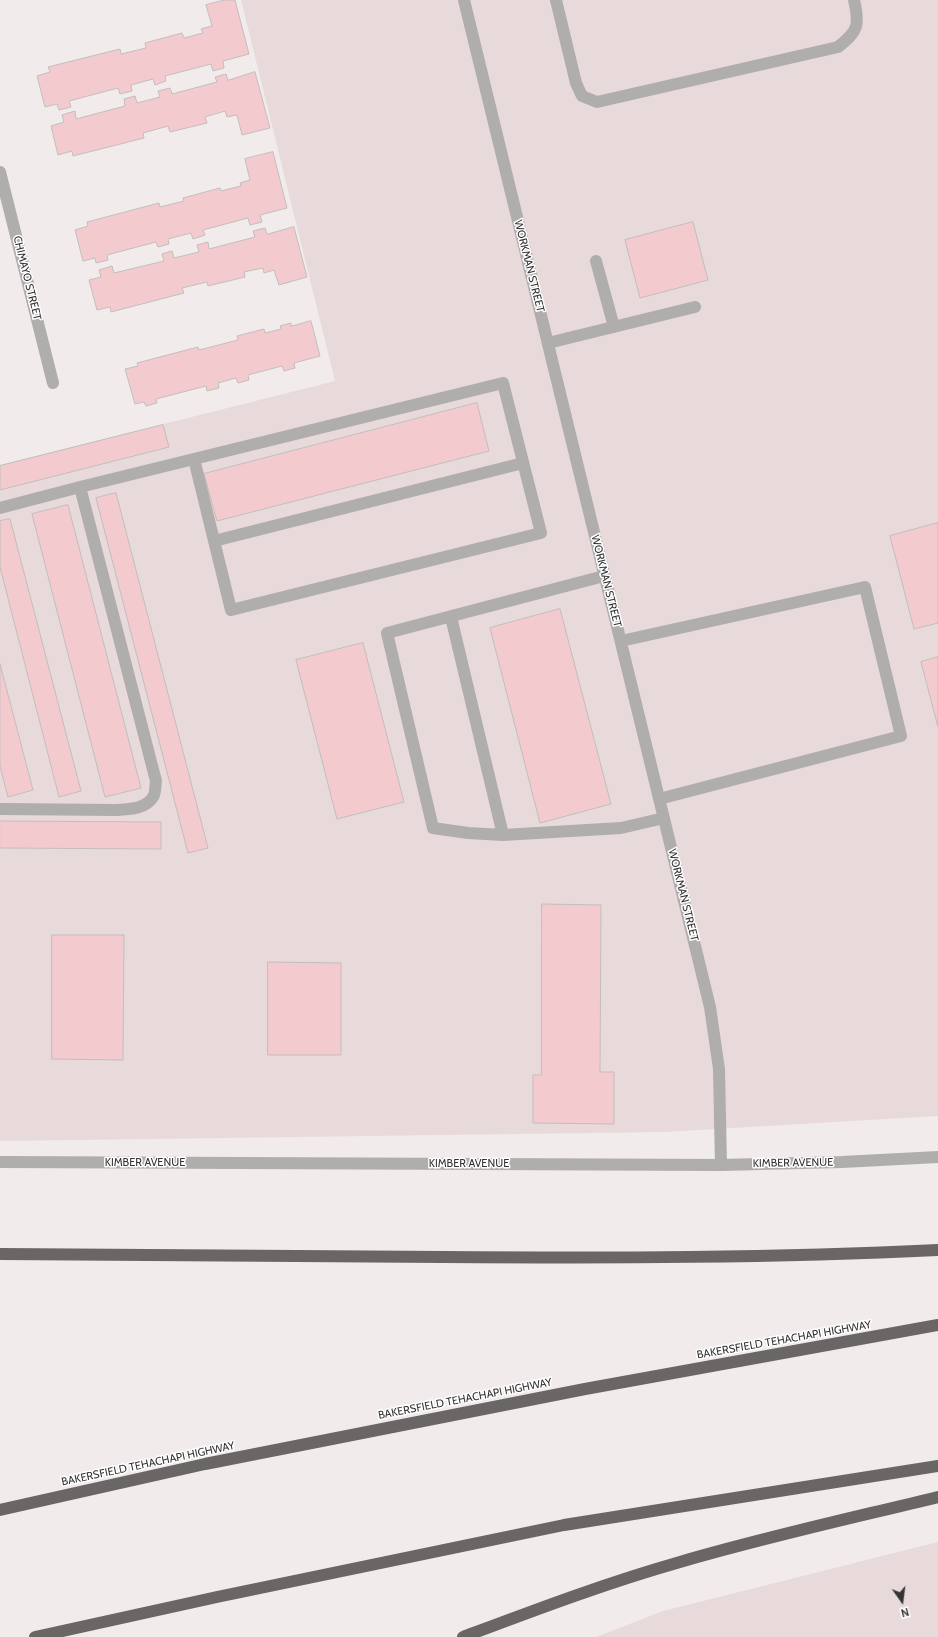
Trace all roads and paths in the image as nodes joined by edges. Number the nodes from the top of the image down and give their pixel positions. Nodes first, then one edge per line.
1 (464, 0) edge
2 (556, 0) edge
3 (854, 0) edge
4 (0, 174) edge
5 (596, 261) dead end
6 (695, 307) dead end
7 (614, 327) junction
8 (548, 343) junction
9 (53, 383) dead end
10 (194, 459) junction
11 (523, 463) junction
12 (80, 487) junction
13 (0, 508) edge
14 (214, 542) junction
15 (604, 576) junction
16 (452, 617) junction
17 (621, 641) junction
18 (659, 800) junction
19 (0, 809) edge
20 (664, 818) junction
21 (504, 835) junction
22 (938, 1157) edge
23 (0, 1162) edge
24 (722, 1165) junction
25 (938, 1250) edge
26 (0, 1254) edge
27 (938, 1326) edge
28 (938, 1466) edge
29 (938, 1497) edge
30 (0, 1510) edge
31 (35, 1637) edge
32 (463, 1637) edge

1 - 8 street, WORKMAN STREET
2 - 3 street
4 - 9 street, CHIMAYO STREET
5 - 7 street
6 - 7 street
7 - 8 street
8 - 15 street, WORKMAN STREET
10 - 11 street
10 - 12 street
10 - 14 street
11 - 14 street
11 - 14 street
12 - 13 street
12 - 19 street
15 - 16 street
15 - 17 street, WORKMAN STREET
16 - 21 street
16 - 21 street
17 - 18 street, WORKMAN STREET
17 - 18 street
18 - 20 street, WORKMAN STREET
20 - 21 street
20 - 24 street, WORKMAN STREET
22 - 24 street, KIMBER AVENUE
23 - 24 street, KIMBER AVENUE
25 - 26 highway
27 - 30 highway, BAKERSFIELD TEHACHAPI HIGHWAY
28 - 31 highway
29 - 32 highway

